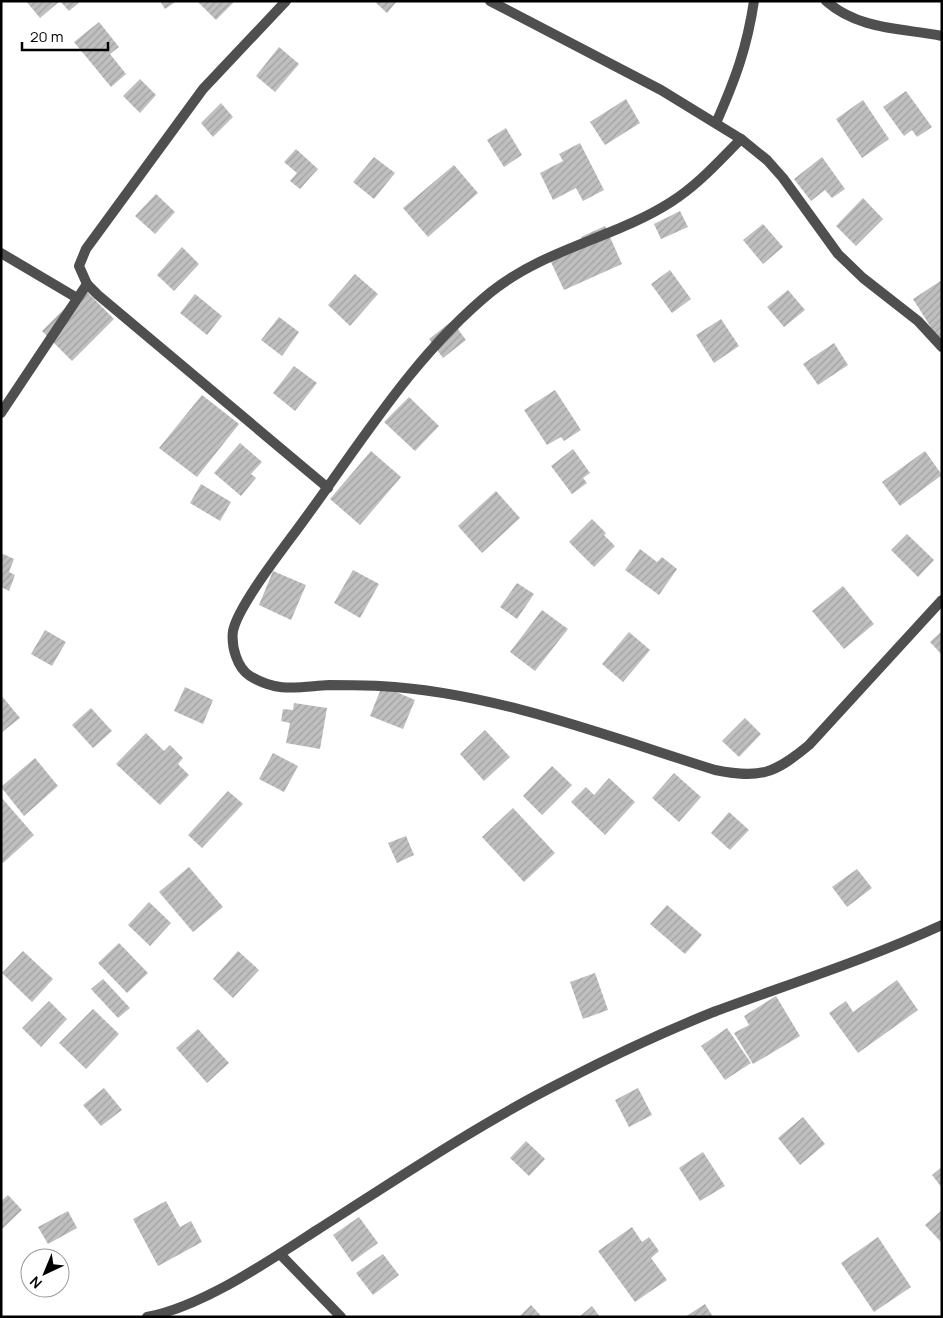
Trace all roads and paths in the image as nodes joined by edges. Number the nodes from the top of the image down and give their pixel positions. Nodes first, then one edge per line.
1 (286, 1) edge
2 (490, 1) edge
3 (754, 1) edge
4 (826, 1) edge
5 (942, 36) edge
6 (716, 123) junction
7 (741, 139) junction
8 (1, 253) edge
9 (86, 284) junction
10 (77, 298) junction
11 (942, 347) edge
12 (1, 413) edge
13 (328, 488) junction
14 (942, 600) edge
15 (942, 925) edge
16 (280, 1254) junction
17 (147, 1317) edge
18 (341, 1317) edge

1 - 9 street
2 - 6 street
3 - 6 street
4 - 5 street
6 - 7 street
7 - 11 street
7 - 13 street
8 - 10 street
9 - 10 street
9 - 13 street
10 - 12 street
13 - 14 street
15 - 16 street
16 - 17 street
16 - 18 street

